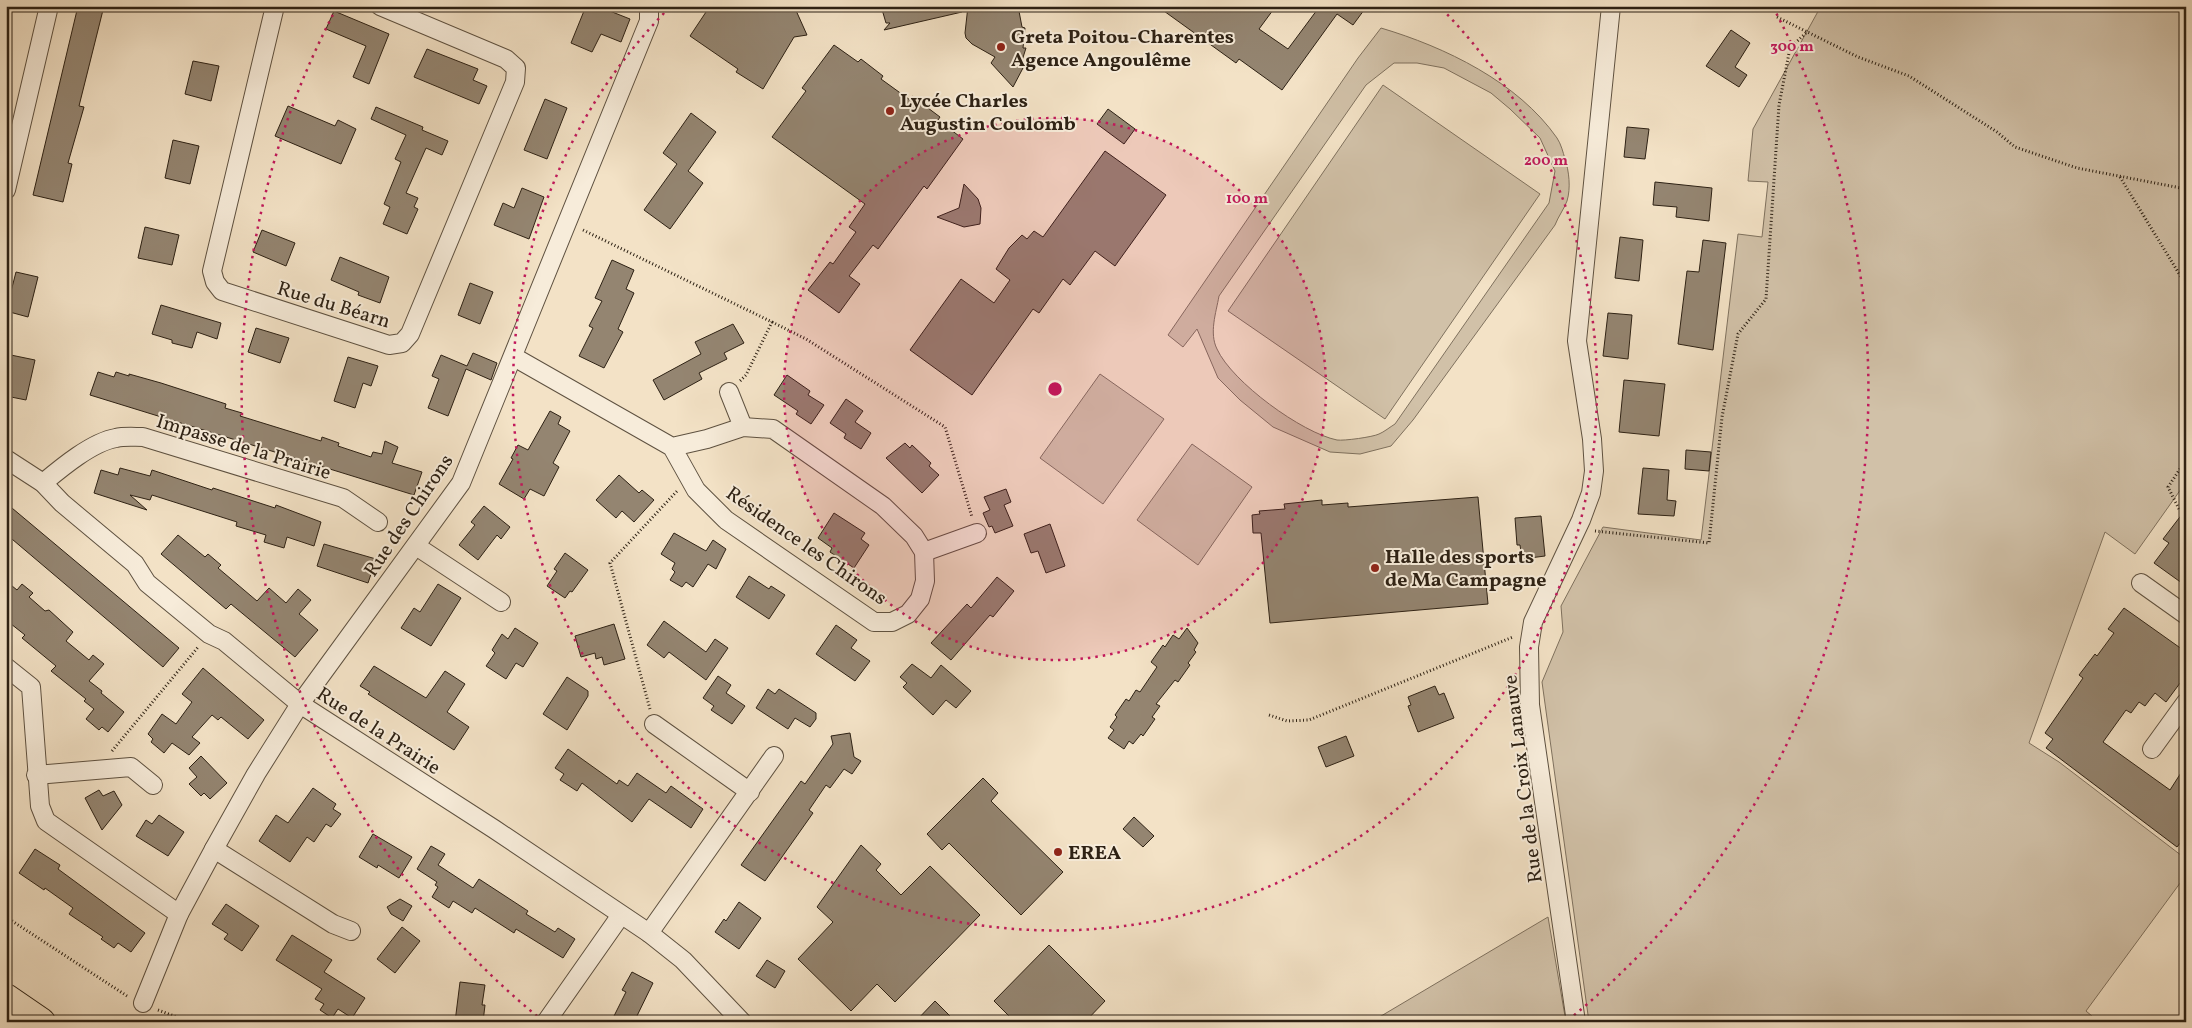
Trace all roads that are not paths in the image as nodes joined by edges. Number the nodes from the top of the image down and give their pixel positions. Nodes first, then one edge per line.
1 (49, 6) edge
2 (275, 6) edge
3 (380, 6) edge
4 (649, 6) edge
5 (1611, 6) edge
6 (6, 190) edge
7 (514, 357) junction
8 (729, 392) road end
9 (744, 427) junction
10 (672, 447) junction
11 (6, 459) edge
12 (43, 483) junction
13 (378, 522) dead end
14 (977, 533) road end
15 (416, 546) junction
16 (924, 552) junction
17 (2141, 583) dead end
18 (502, 602) dead end
19 (2186, 615) edge
20 (6, 667) edge
21 (2186, 702) edge
22 (300, 704) junction
23 (654, 724) road end
24 (2152, 749) dead end
25 (774, 756) dead end
26 (36, 775) junction
27 (153, 785) dead end
28 (750, 792) junction
29 (214, 849) junction
30 (179, 914) junction
31 (621, 915) junction
32 (352, 931) dead end
33 (649, 933) junction
34 (6, 998) edge
35 (143, 1004) road end
36 (41, 1022) edge
37 (546, 1022) edge
38 (742, 1022) edge
39 (1576, 1022) edge

1 - 6 street
2 - 3 street, Rue du Béarn
4 - 7 street, Rue des Chirons
5 - 39 street, Rue de la Croix Lanauve
7 - 10 street
7 - 15 street, Rue des Chirons
8 - 9 street
9 - 10 street
9 - 16 street
10 - 16 street, Résidence les Chirons
11 - 12 street, Rue de la Prairie
12 - 13 street, Impasse de la Prairie
12 - 22 street, Rue de la Prairie
14 - 16 street
15 - 18 street
15 - 22 street, Rue des Chirons
17 - 19 street
20 - 26 street
21 - 24 street
22 - 29 street, Rue des Chirons
22 - 31 street, Rue de la Prairie
23 - 28 street
25 - 28 street
26 - 27 street
26 - 30 street
28 - 33 street
29 - 30 street, Rue des Chirons
29 - 32 street
30 - 35 street, Rue des Chirons
31 - 33 street, Rue de la Prairie
31 - 37 street
33 - 38 street, Rue de la Prairie
34 - 36 main road

